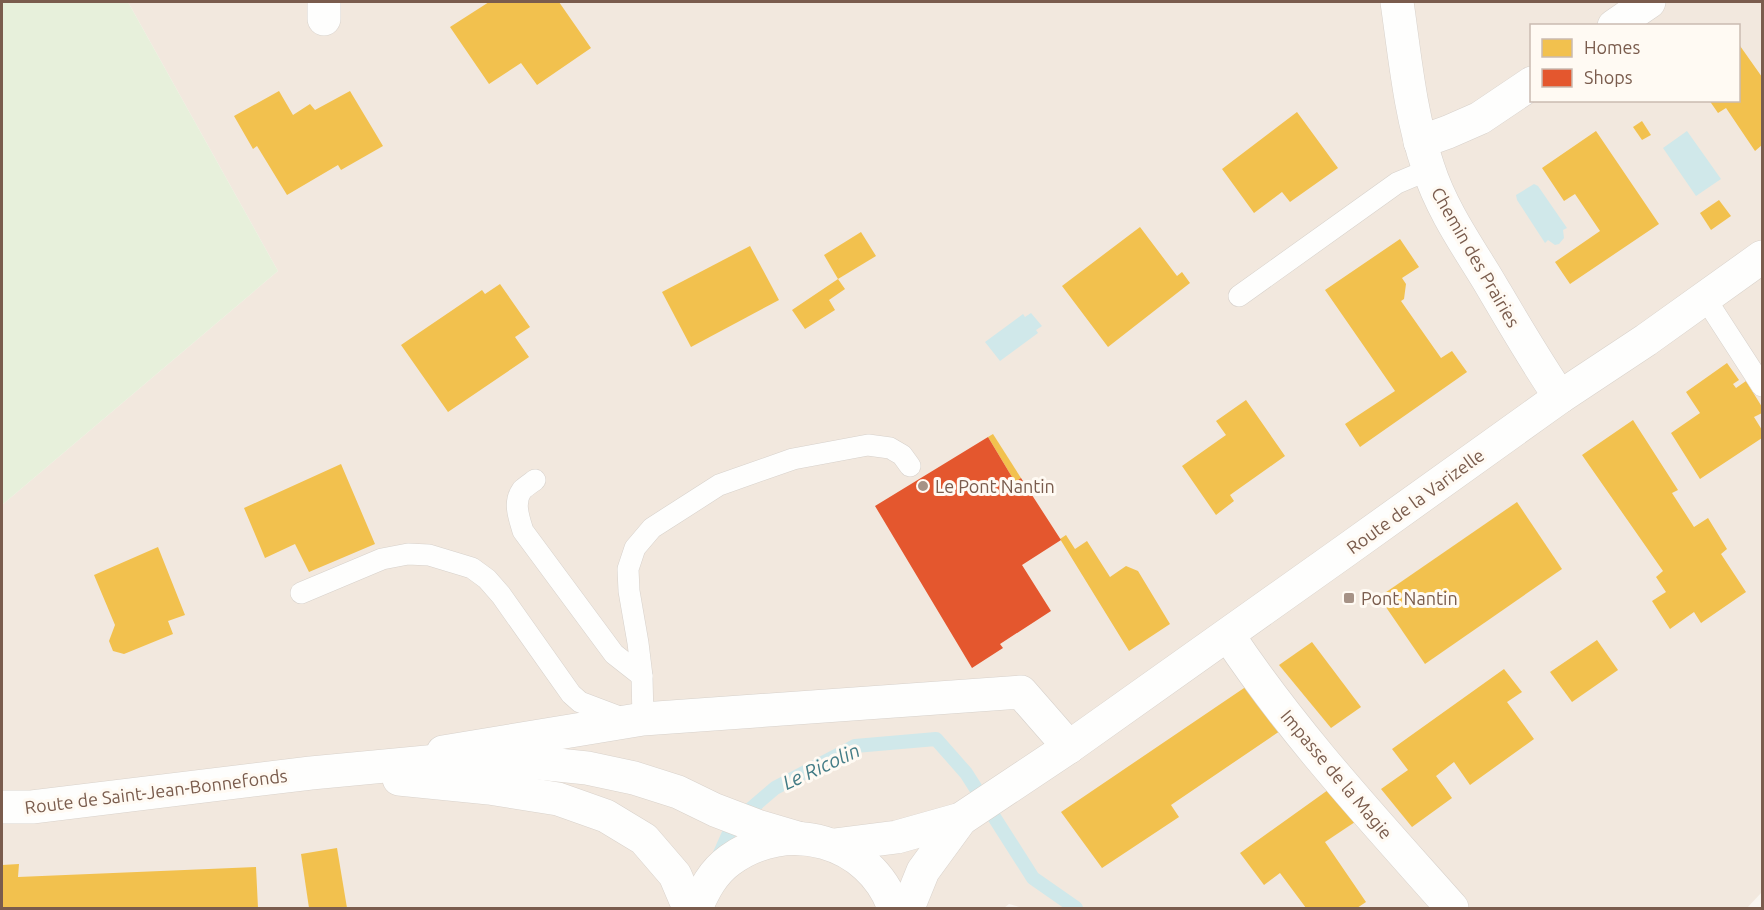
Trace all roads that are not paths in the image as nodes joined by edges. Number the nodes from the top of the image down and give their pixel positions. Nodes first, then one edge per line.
1 (1397, 2) edge
2 (1649, 2) edge
3 (1617, 24) edge
4 (1530, 83) edge
5 (1424, 156) junction
6 (1762, 257) edge
7 (1239, 296) dead end
8 (1705, 298) junction
9 (1762, 386) edge
10 (1560, 397) junction
11 (909, 465) dead end
12 (535, 480) dead end
13 (301, 593) dead end
14 (1228, 635) junction
15 (642, 676) junction
16 (637, 720) junction
17 (1069, 747) junction
18 (311, 773) junction
19 (2, 807) edge
20 (961, 819) junction
21 (798, 838) junction
22 (834, 845) junction
23 (689, 909) edge
24 (696, 909) edge
25 (894, 909) edge
26 (908, 909) edge
27 (1452, 909) edge

1 - 5 main road, Chemin des Prairies
2 - 3 main road
4 - 5 main road
5 - 7 lane
5 - 10 main road, Chemin des Prairies
6 - 8 main road, Route de la Varizelle
8 - 9 lane
8 - 10 main road, Route de la Varizelle
10 - 14 main road, Route de la Varizelle
11 - 15 lane
12 - 15 lane
13 - 16 lane
14 - 17 main road, Route de la Varizelle
14 - 27 main road, Impasse de la Magie
15 - 16 lane
16 - 17 main road
16 - 18 main road
17 - 20 main road, Route de la Varizelle
18 - 19 main road, Route de Saint-Jean-Bonnefonds
18 - 21 main road, Route de Saint-Jean-Bonnefonds
18 - 23 main road, Route de Saint-Jean-Bonnefonds
20 - 22 main road
20 - 26 main road
21 - 22 main road
21 - 24 main road
22 - 25 main road

